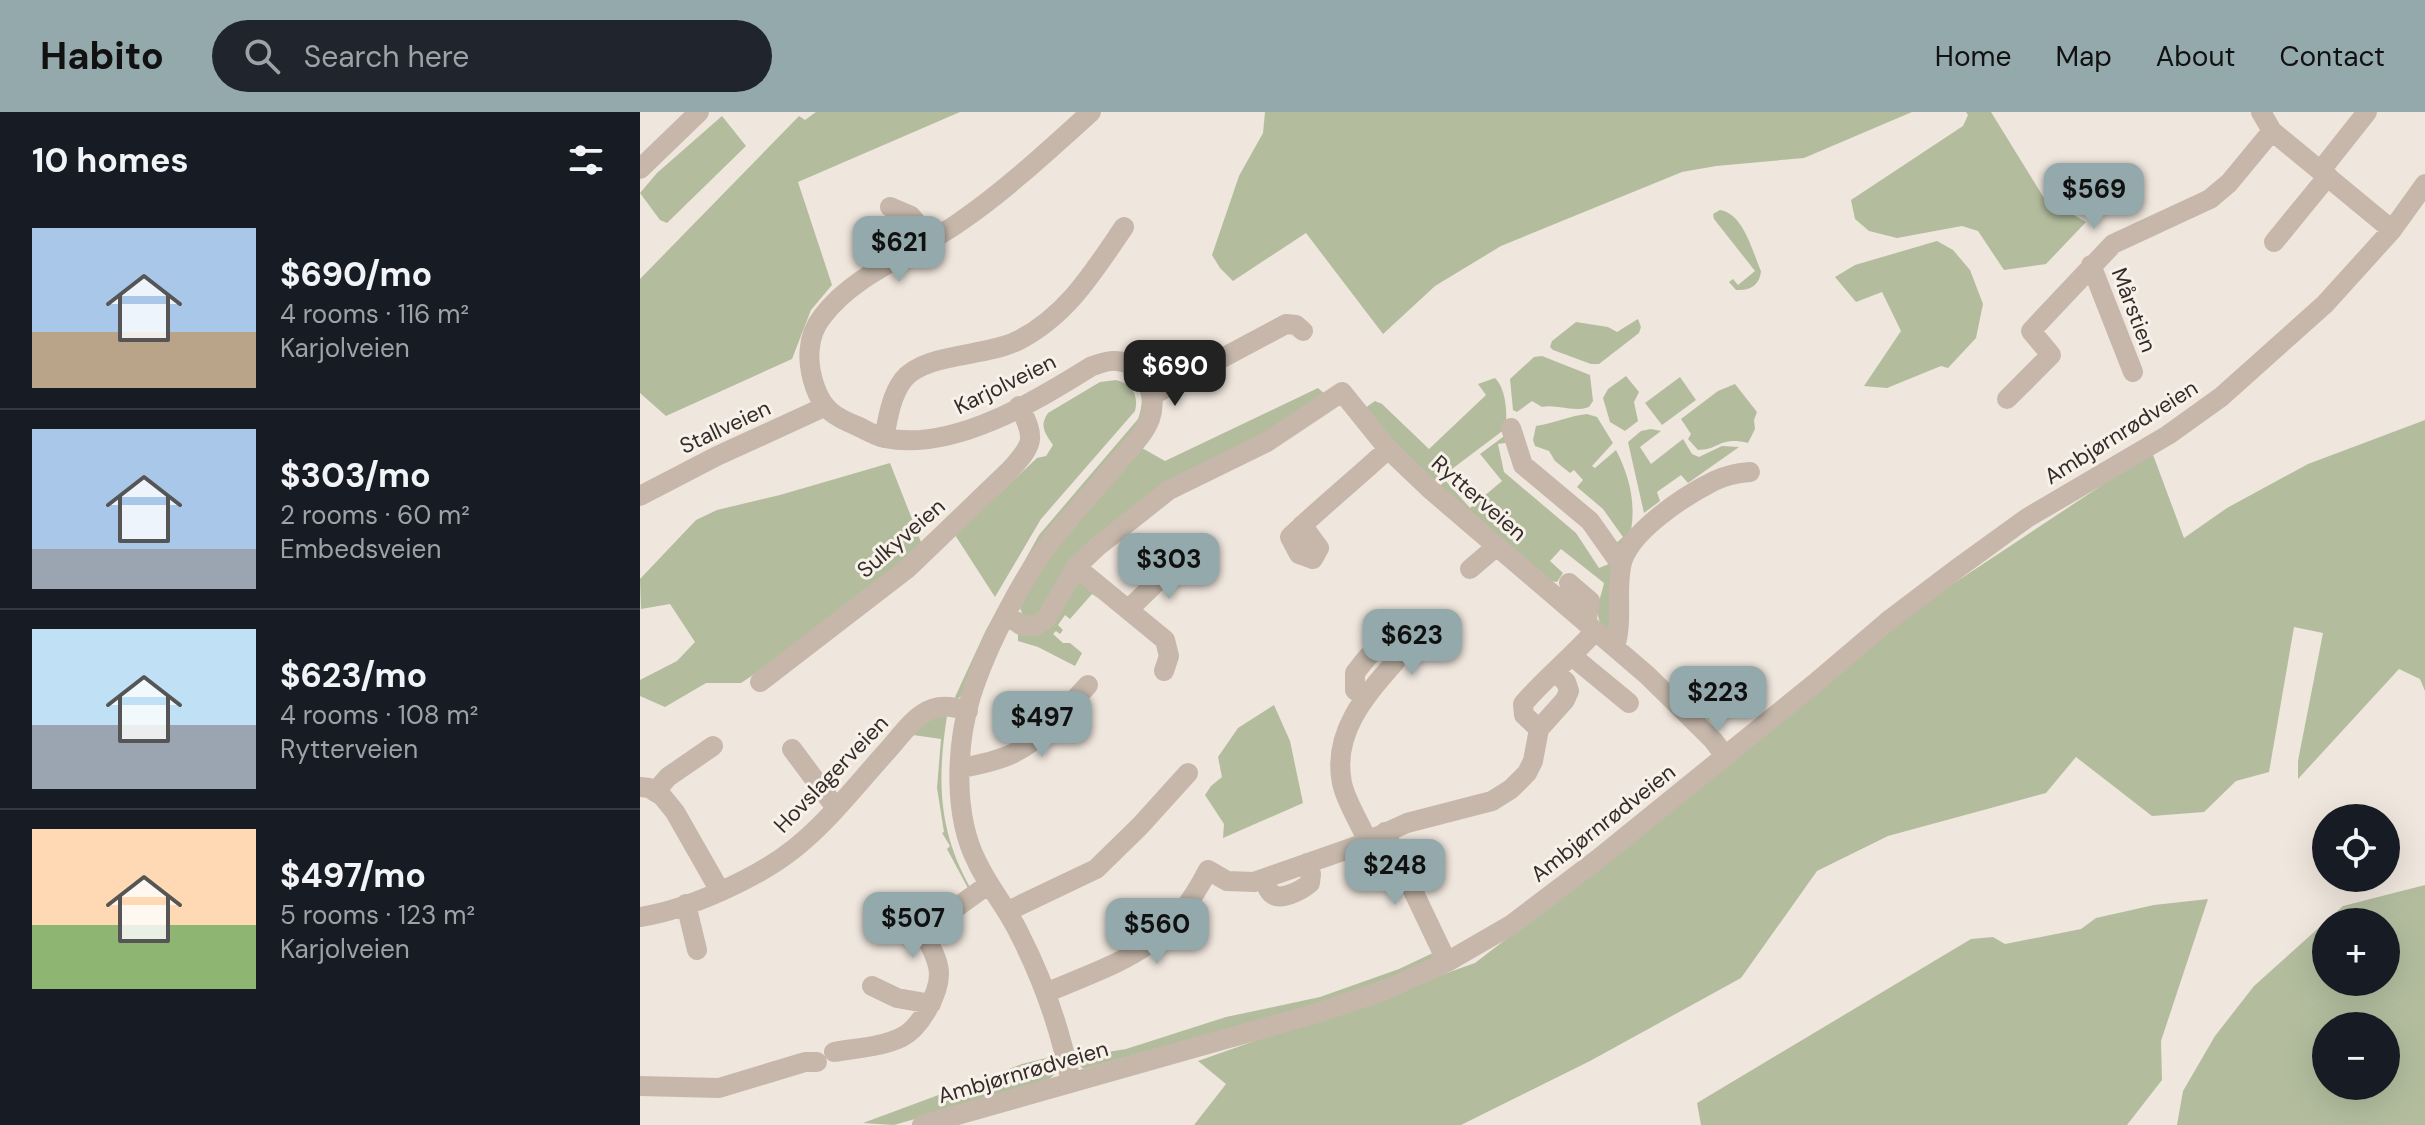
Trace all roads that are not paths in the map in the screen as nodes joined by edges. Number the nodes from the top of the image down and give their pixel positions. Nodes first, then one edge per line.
1 (699, 112) edge
2 (1091, 112) edge
3 (2261, 112) edge
4 (2367, 112) edge
5 (2272, 131) junction
6 (640, 169) edge
7 (2324, 173) junction
8 (2425, 184) edge
9 (890, 207) dead end
10 (1124, 227) dead end
11 (2392, 230) junction
12 (930, 239) junction
13 (2274, 242) dead end
14 (2091, 265) junction
15 (1303, 331) dead end
16 (2133, 372) dead end
17 (1153, 395) junction
18 (2007, 399) dead end
19 (1019, 406) junction
20 (824, 407) junction
21 (1511, 428) dead end
22 (884, 438) junction
23 (1388, 449) junction
24 (1750, 472) dead end
25 (644, 494) edge
26 (1302, 525) dead end
27 (1497, 546) junction
28 (1197, 564) dead end
29 (1621, 565) junction
30 (1076, 567) junction
31 (1470, 569) dead end
32 (1569, 583) dead end
33 (1129, 609) junction
34 (1007, 615) junction
35 (1591, 627) junction
36 (1615, 647) junction
37 (1572, 656) junction
38 (1164, 671) dead end
39 (1555, 672) junction
40 (760, 682) dead end
41 (1088, 685) dead end
42 (1364, 697) dead end
43 (1629, 703) dead end
44 (968, 711) junction
45 (1539, 729) junction
46 (713, 746) dead end
47 (792, 749) dead end
48 (1725, 756) junction
49 (960, 768) junction
50 (1188, 773) dead end
51 (648, 789) edge
52 (836, 808) junction
53 (1376, 836) junction
54 (989, 884) junction
55 (720, 891) junction
56 (686, 904) junction
57 (1008, 911) junction
58 (640, 917) edge
59 (697, 950) dead end
60 (1447, 962) junction
61 (872, 986) dead end
62 (1046, 993) junction
63 (931, 1004) junction
64 (1071, 1083) junction
65 (640, 1086) edge
66 (922, 1125) edge

1 - 6 street
2 - 12 street
3 - 5 street
4 - 7 street
5 - 7 street
5 - 14 street, Mårstien
7 - 11 street
7 - 13 street
8 - 11 street, Ambjørnrødveien
9 - 12 street
10 - 22 street
11 - 48 street, Ambjørnrødveien
12 - 20 street
14 - 16 street, Mårstien
14 - 18 street, Mårstien
15 - 17 street
17 - 19 street, Karjolveien
17 - 34 street
19 - 22 street, Karjolveien
19 - 40 street, Sulkyveien
20 - 22 street, Karjolveien
20 - 25 street, Stallveien
21 - 29 street
23 - 26 street
23 - 27 street, Rytterveien
23 - 30 street, Rytterveien
24 - 29 street
27 - 31 street
27 - 35 street, Rytterveien
28 - 33 street
29 - 36 street
30 - 33 street
30 - 34 street
32 - 35 street
33 - 38 street
34 - 44 street
35 - 36 street, Rytterveien
35 - 37 street
36 - 48 street, Rytterveien
37 - 39 street
37 - 43 street
39 - 45 street
39 - 45 street
41 - 49 street
42 - 53 street
44 - 49 street
44 - 52 street, Hovslagerveien
45 - 53 street
46 - 51 street
47 - 52 street
48 - 60 street, Ambjørnrødveien
49 - 54 street
50 - 57 street
51 - 55 street
52 - 55 street, Hovslagerveien
53 - 60 street
53 - 62 street
54 - 57 street
54 - 63 street
55 - 56 street, Hovslagerveien
56 - 58 street, Hovslagerveien
56 - 59 street
57 - 62 street
60 - 64 street, Ambjørnrødveien
61 - 63 street
62 - 64 street
63 - 65 street
64 - 66 street, Ambjørnrødveien

